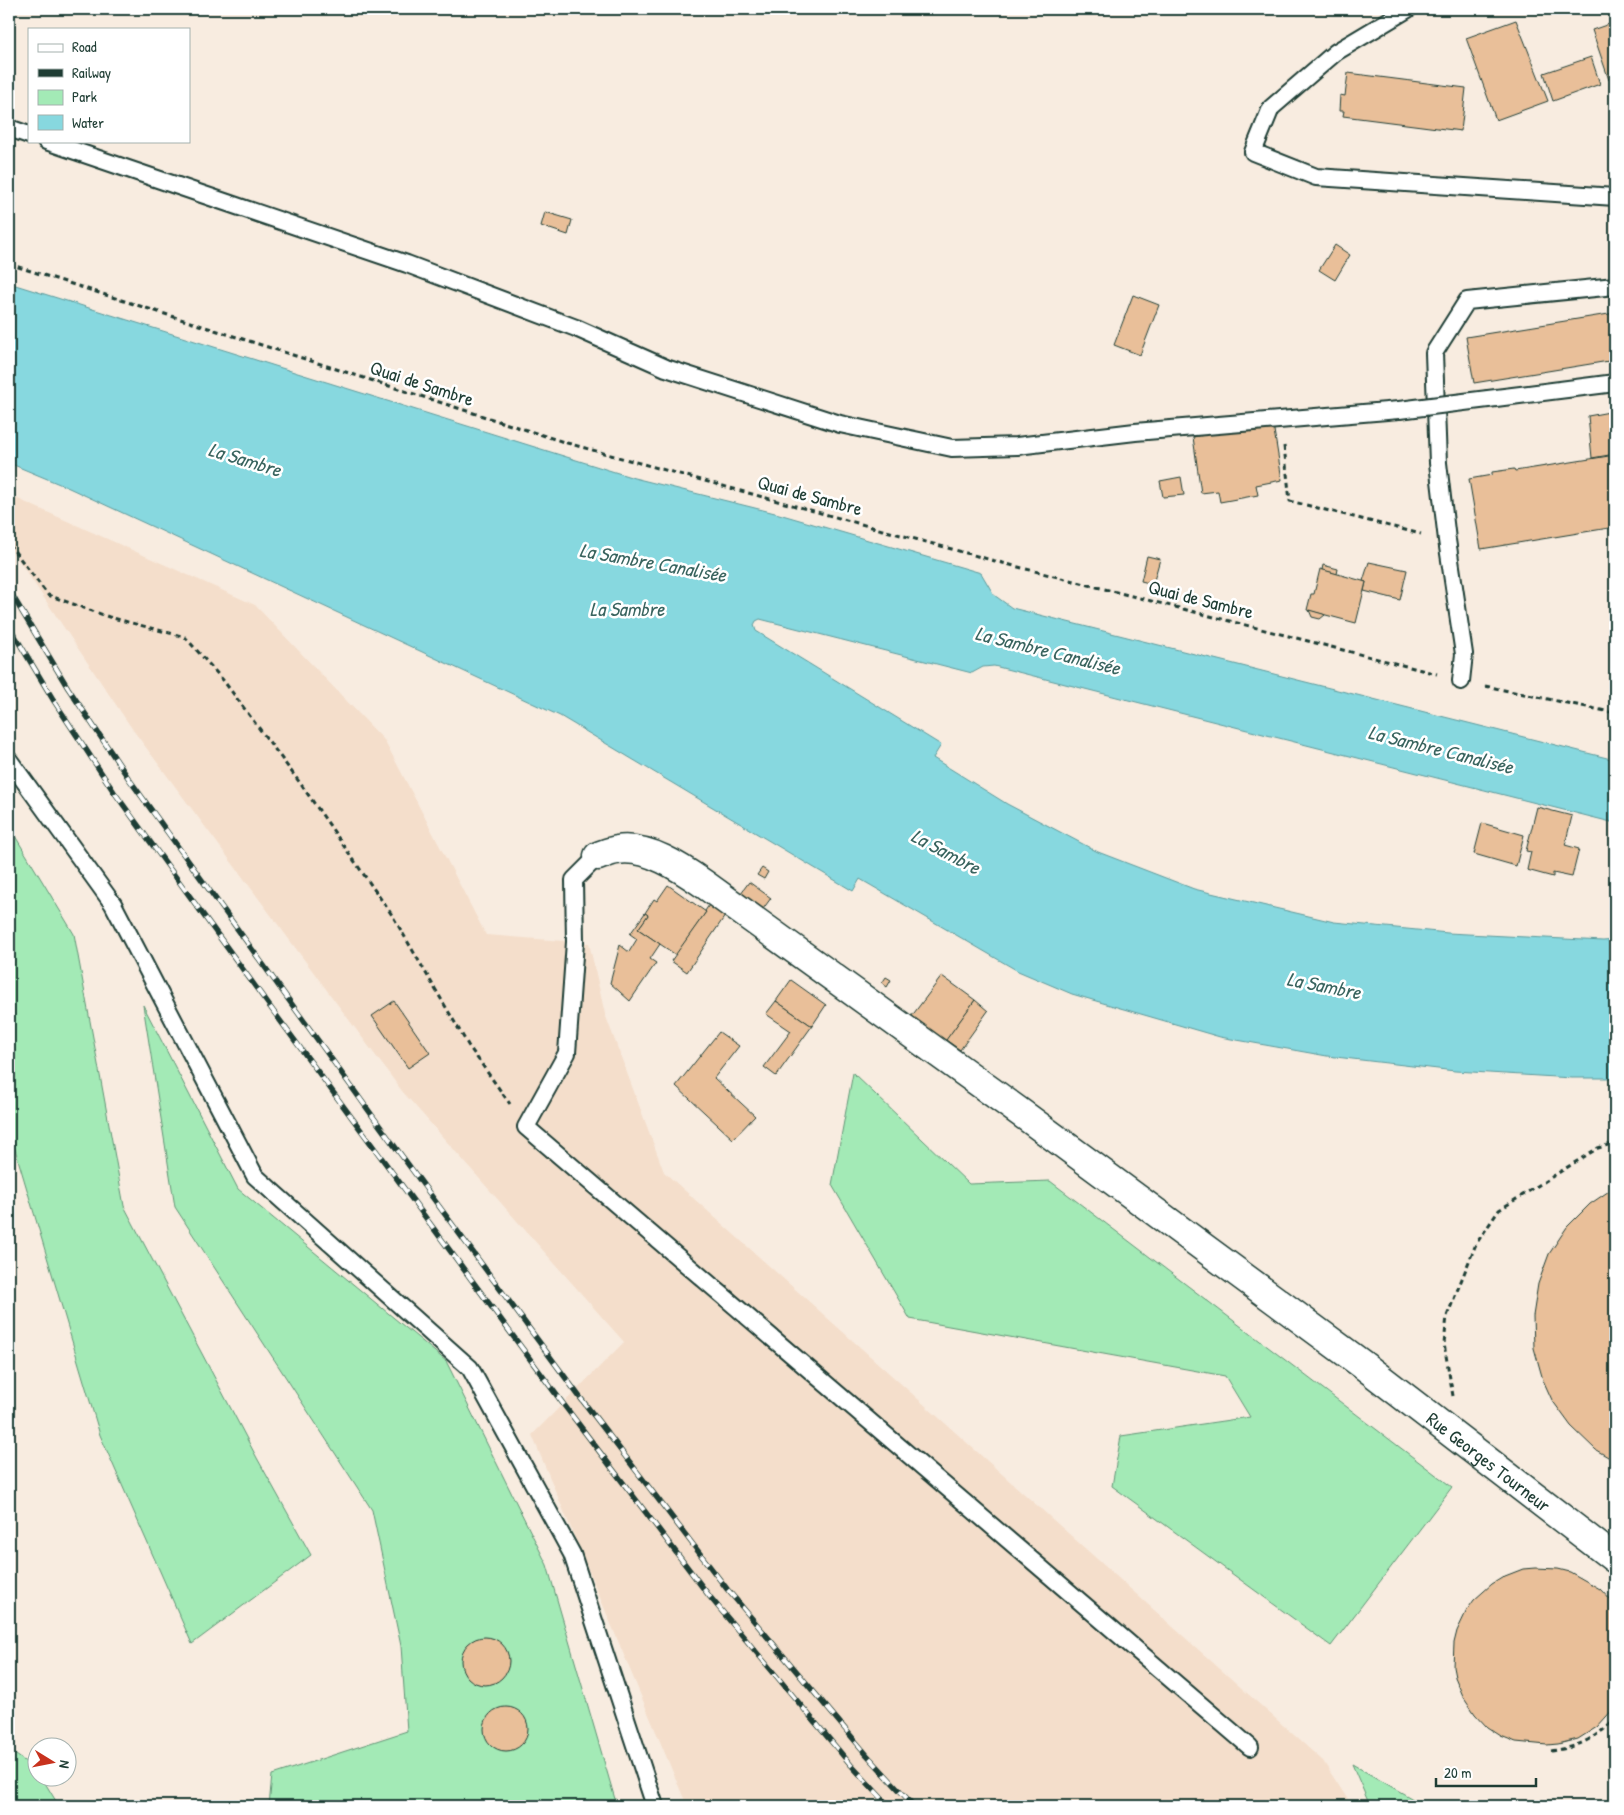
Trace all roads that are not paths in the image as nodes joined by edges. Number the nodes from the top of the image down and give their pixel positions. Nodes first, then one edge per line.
1 (1408, 9) edge
2 (9, 128) edge
3 (28, 135) edge
4 (49, 142) edge
5 (1615, 197) edge
6 (1615, 286) edge
7 (1615, 383) edge
8 (1461, 681) road end
9 (9, 760) edge
10 (598, 856) joint
11 (1615, 1559) edge
12 (1250, 1747) dead end
13 (655, 1806) edge

1 - 5 lane
2 - 3 lane
4 - 7 lane, bridge
6 - 8 lane
9 - 13 lane
10 - 11 street, Rue Georges Tourneur
10 - 12 lane

